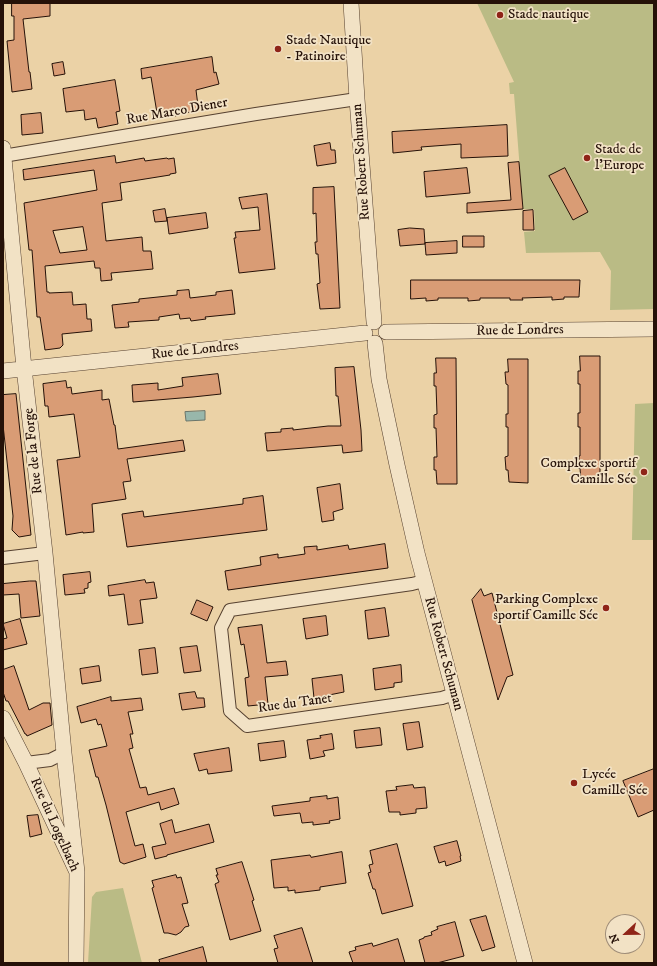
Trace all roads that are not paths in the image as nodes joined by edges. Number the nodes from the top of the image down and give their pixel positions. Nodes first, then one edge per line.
1 (351, 3) edge
2 (357, 99) junction
3 (3, 148) edge
4 (3, 156) edge
5 (654, 329) edge
6 (375, 332) junction
7 (24, 368) junction
8 (3, 371) edge
9 (45, 553) junction
10 (3, 558) edge
11 (424, 581) junction
12 (454, 694) junction
13 (3, 718) edge
14 (64, 754) junction
15 (26, 763) junction
16 (77, 872) junction
17 (76, 963) edge
18 (524, 963) edge

1 - 2 street, Rue Robert Schuman
2 - 4 street, Rue Marco Diener
2 - 6 street, Rue Robert Schuman
3 - 4 street, Rue de la Forge
4 - 7 street, Rue de la Forge
5 - 6 street, Rue de Londres
6 - 7 street, Rue de Londres
6 - 11 street, Rue Robert Schuman
7 - 8 street, Rue de Londres
7 - 9 street, Rue de la Forge
9 - 10 street
9 - 14 street, Rue de la Forge
11 - 12 street, Rue Robert Schuman
11 - 12 street, Rue du Tanet
12 - 18 street, Rue Robert Schuman
13 - 15 street, Rue du Logelbach
14 - 15 street
14 - 16 street, Rue de la Forge
15 - 16 street, Rue du Logelbach
16 - 17 street, Rue du Logelbach

